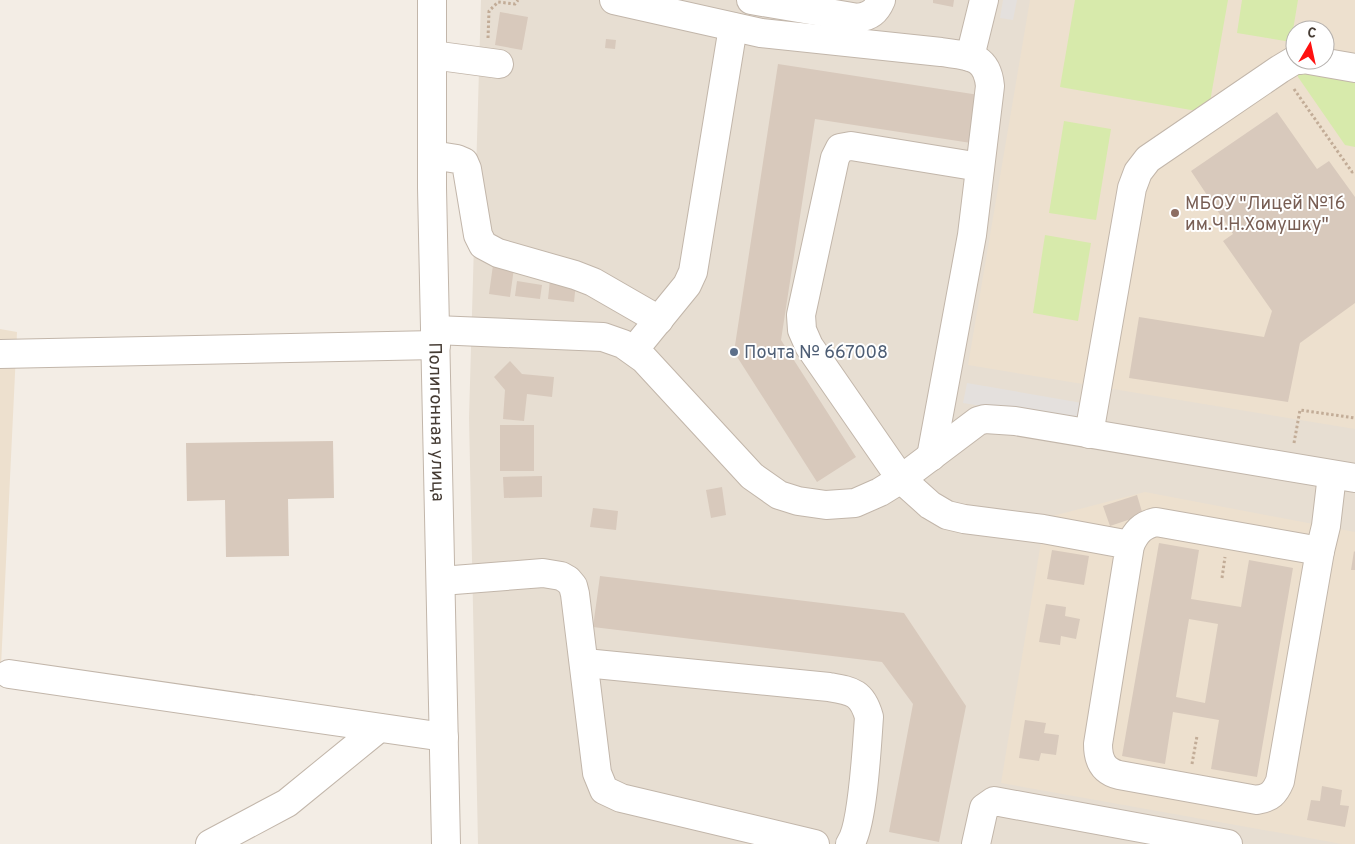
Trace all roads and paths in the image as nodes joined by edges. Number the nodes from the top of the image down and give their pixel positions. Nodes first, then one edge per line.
1 (432, 0) edge
2 (518, 0) edge
3 (614, 0) edge
4 (751, 0) edge
5 (881, 0) edge
6 (984, 0) edge
7 (733, 27) junction
8 (432, 55) junction
9 (970, 57) junction
10 (493, 63) joint
11 (1335, 65) edge
12 (1355, 68) edge
13 (1285, 69) edge
14 (1294, 70) edge
15 (432, 155) junction
16 (980, 167) junction
17 (1355, 171) edge
18 (658, 320) junction
19 (435, 337) junction
20 (634, 350) junction
21 (0, 354) edge
22 (1355, 418) edge
23 (1089, 434) junction
24 (931, 457) junction
25 (1291, 468) junction
26 (1344, 477) edge
27 (901, 479) junction
28 (1130, 545) junction
29 (1320, 551) junction
30 (441, 581) junction
31 (585, 663) junction
32 (9, 674) dead end
33 (379, 728) junction
34 (444, 737) junction
35 (210, 844) edge
36 (446, 844) edge
37 (815, 844) edge
38 (850, 844) edge
39 (976, 844) edge
40 (1228, 844) edge

1 - 8 street, Полигонная улица
2 - 10 path
3 - 7 street
4 - 5 street
6 - 9 street
7 - 9 street
7 - 18 street
8 - 10 street
8 - 15 street, Полигонная улица
9 - 16 street
11 - 12 street
13 - 23 street
14 - 17 path
15 - 18 street
15 - 19 street, Полигонная улица
16 - 24 street
16 - 27 street
18 - 20 street
19 - 20 street
19 - 21 street
19 - 30 street, Полигонная улица
20 - 27 street
22 - 25 path
23 - 24 street
23 - 25 street
24 - 27 street
25 - 26 street
26 - 29 street
27 - 28 street
28 - 29 street
28 - 29 street
30 - 31 street
30 - 34 street, Полигонная улица
31 - 37 street
31 - 38 street
32 - 33 street
33 - 34 street
33 - 35 street
34 - 36 street, Полигонная улица
39 - 40 street

